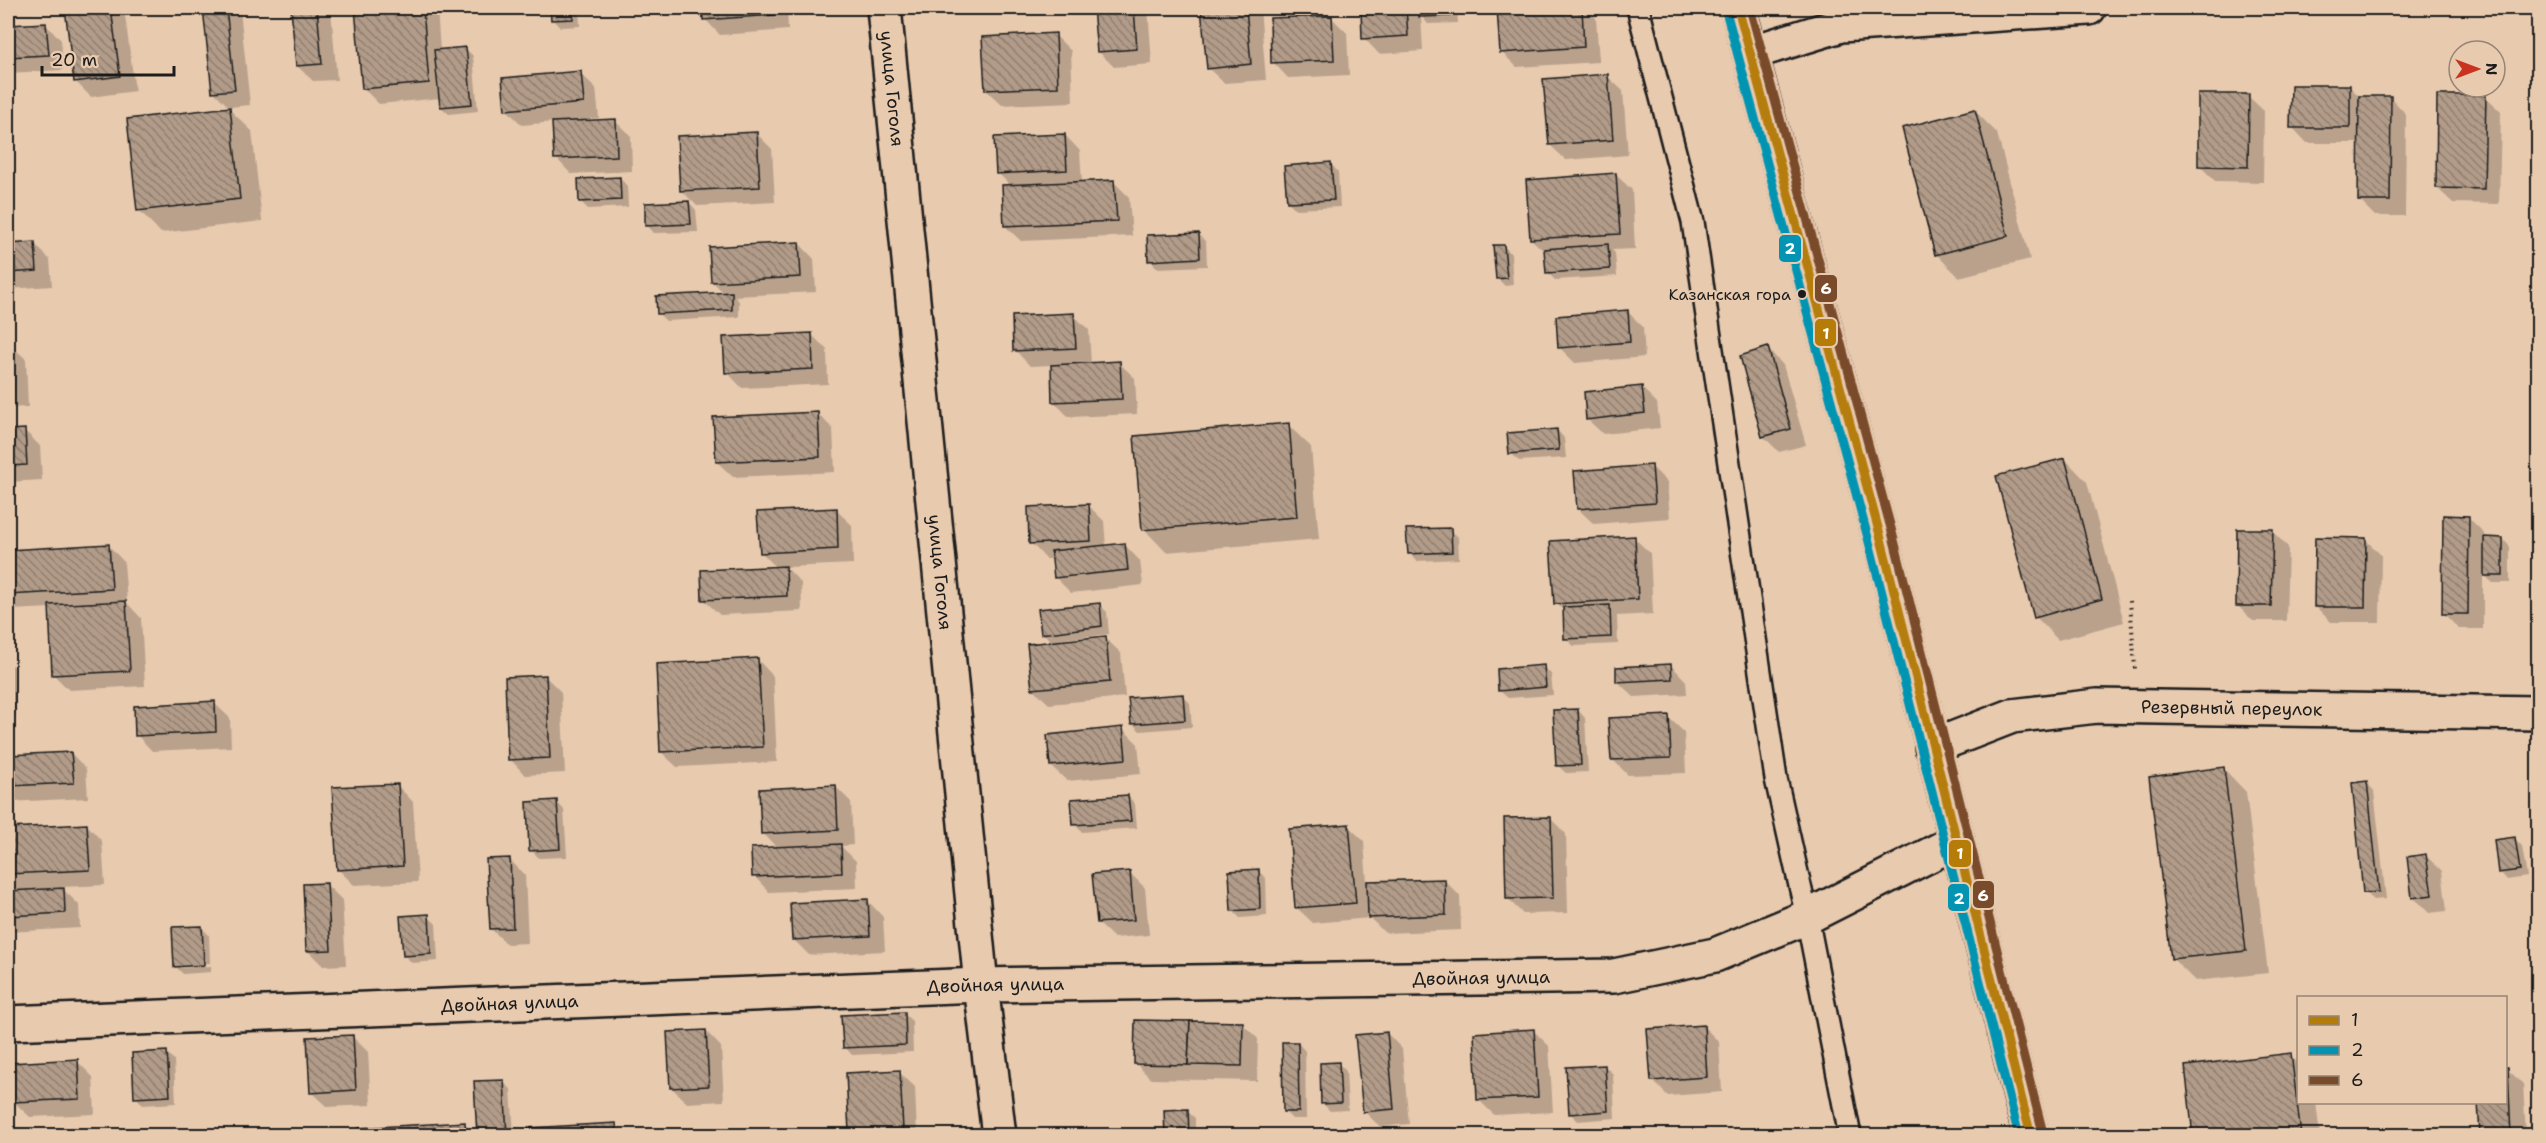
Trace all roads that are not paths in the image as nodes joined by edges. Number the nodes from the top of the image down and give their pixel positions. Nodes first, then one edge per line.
1 (884, 8) edge
2 (1638, 8) edge
3 (1738, 8) edge
4 (2089, 8) edge
5 (1841, 16) edge
6 (1750, 53) junction
7 (2538, 713) edge
8 (1932, 747) junction
9 (1957, 841) junction
10 (1807, 917) junction
11 (981, 985) junction
12 (8, 1023) edge
13 (999, 1136) edge
14 (1850, 1136) edge
15 (2031, 1136) edge

1 - 11 street, улица Гоголя
2 - 10 lane
3 - 6 street
4 - 5 street
5 - 6 street
6 - 8 street
7 - 8 street, Резервный переулок
8 - 9 street
9 - 10 street, Двойная улица
9 - 15 street
10 - 11 street, Двойная улица
10 - 14 lane
11 - 12 street, Двойная улица
11 - 13 street, улица Гоголя

